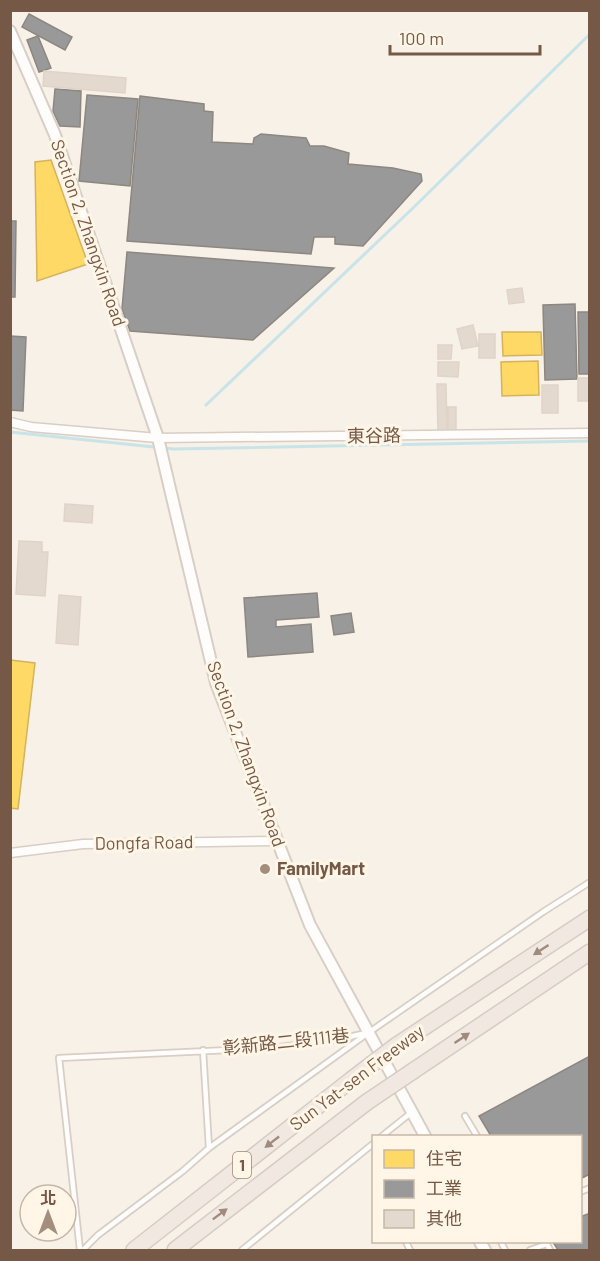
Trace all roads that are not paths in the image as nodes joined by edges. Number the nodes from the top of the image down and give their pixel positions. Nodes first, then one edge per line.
1 (10, 31) edge
2 (10, 422) edge
3 (590, 433) edge
4 (158, 438) junction
5 (277, 841) junction
6 (10, 852) edge
7 (590, 882) edge
8 (590, 918) edge
9 (590, 952) edge
10 (368, 1033) junction
11 (203, 1050) junction
12 (412, 1112) junction
13 (465, 1116) dead end
14 (384, 1135) edge
15 (424, 1135) edge
16 (476, 1135) edge
17 (372, 1145) edge
18 (209, 1148) junction
19 (82, 1251) edge
20 (134, 1251) edge
21 (175, 1251) edge
22 (242, 1251) edge
23 (530, 1251) edge
24 (550, 1251) edge

1 - 4 street, Section 2, Zhangxin Road
2 - 4 street, 東谷路
3 - 4 street, 東谷路
4 - 5 street, Section 2, Zhangxin Road
5 - 6 street, Dongfa Road
5 - 10 street, Section 2, Zhangxin Road
7 - 10 lane
8 -> 20 highway, Sun Yat-sen Freeway / 1, bridge
21 -> 9 highway, Sun Yat-sen Freeway / 1, bridge
10 - 11 lane, 彰新路二段111巷
10 - 12 street, Section 2, Zhangxin Road
10 - 18 lane
11 - 18 lane
11 - 19 lane, 彰新路二段111巷
12 - 14 lane
12 - 15 street, Section 2, Zhangxin Road
13 - 16 lane
17 - 22 lane
18 - 19 lane
23 - 24 lane

